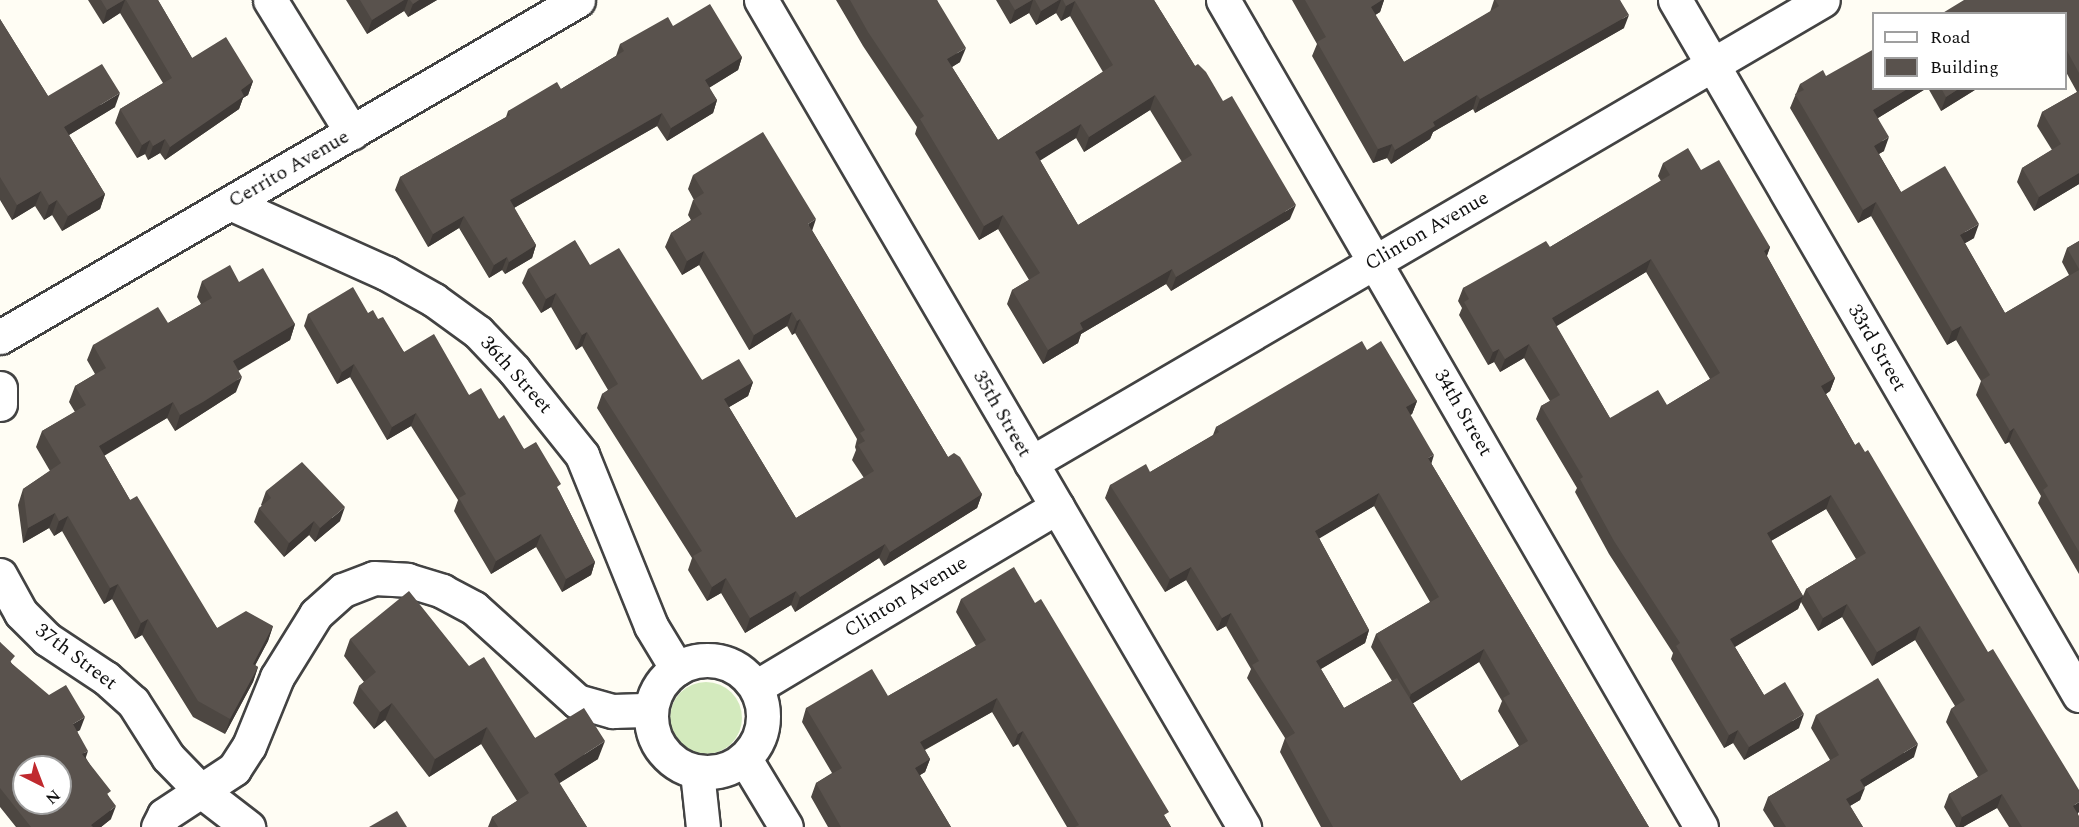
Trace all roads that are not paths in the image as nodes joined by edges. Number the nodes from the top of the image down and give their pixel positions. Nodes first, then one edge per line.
1 (270, 0) edge
2 (578, 0) edge
3 (761, 0) edge
4 (1223, 0) edge
5 (1675, 0) edge
6 (1822, 0) edge
7 (1712, 64) junction
8 (352, 133) junction
9 (230, 203) junction
10 (1376, 261) junction
11 (0, 337) edge
12 (0, 388) edge
13 (0, 404) edge
14 (1031, 463) junction
15 (1057, 507) junction
16 (0, 576) edge
17 (677, 669) junction
18 (756, 687) junction
19 (2079, 695) edge
20 (651, 710) junction
21 (745, 759) junction
22 (697, 772) junction
23 (200, 790) junction
24 (158, 827) edge
25 (248, 827) edge
26 (703, 827) edge
27 (786, 827) edge
28 (1244, 827) edge
29 (1701, 827) edge

1 - 8 street
2 - 8 street, Cerrito Avenue
3 - 14 street, 35th Street
4 - 10 street, 34th Street
5 - 7 street, 33rd Street
6 - 7 street, Clinton Avenue
7 - 10 street, Clinton Avenue
7 - 19 street, 33rd Street
8 - 9 street, Cerrito Avenue
9 - 11 street, Cerrito Avenue
9 - 17 street, 36th Street
10 - 14 street, Clinton Avenue
10 - 29 street, 34th Street
12 - 13 street
14 - 15 street, 35th Street
15 - 18 street, Clinton Avenue
15 - 28 street, 35th Street
16 - 23 street, 37th Street
17 - 18 street
17 - 20 street
18 - 21 street
20 - 22 street
20 - 23 street
21 - 22 street
21 - 27 street
22 - 26 street
23 - 24 street
23 - 25 street, 37th Street

